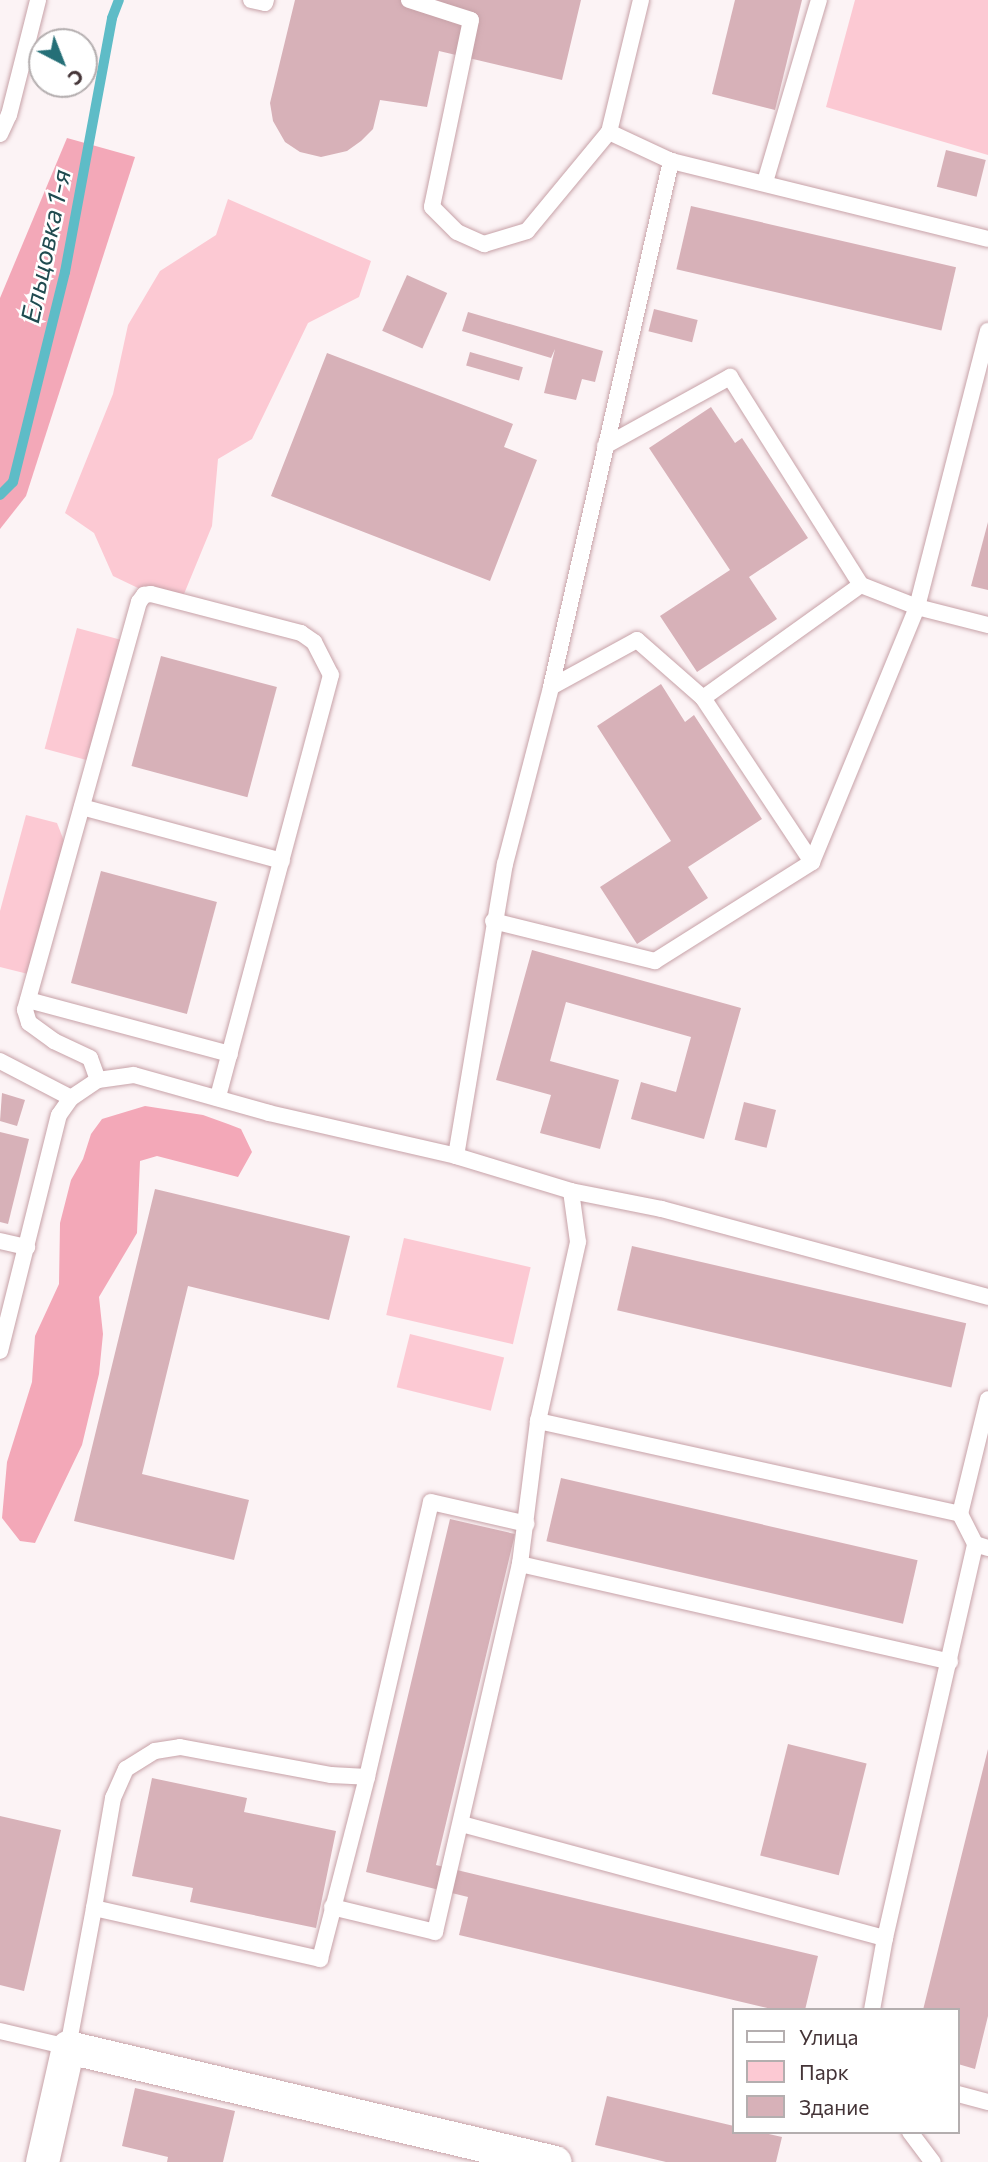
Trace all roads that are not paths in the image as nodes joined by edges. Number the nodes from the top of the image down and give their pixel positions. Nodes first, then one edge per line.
1 (38, 0) edge
2 (251, 0) edge
3 (265, 0) edge
4 (408, 0) edge
5 (641, 0) edge
6 (819, 0) edge
7 (609, 132) junction
8 (0, 134) edge
9 (671, 161) junction
10 (765, 182) junction
11 (988, 239) edge
12 (988, 331) edge
13 (606, 446) junction
14 (861, 585) junction
15 (917, 607) junction
16 (988, 625) edge
17 (551, 687) junction
18 (703, 698) junction
19 (82, 807) junction
20 (282, 861) junction
21 (812, 862) junction
22 (494, 920) junction
23 (28, 1000) junction
24 (230, 1054) junction
25 (0, 1060) edge
26 (98, 1080) junction
27 (71, 1098) junction
28 (218, 1098) junction
29 (456, 1156) junction
30 (571, 1191) junction
31 (0, 1241) edge
32 (27, 1247) junction
33 (988, 1297) edge
34 (0, 1351) edge
35 (988, 1399) edge
36 (538, 1421) junction
37 (960, 1514) junction
38 (527, 1524) junction
39 (981, 1546) edge
40 (520, 1564) junction
41 (950, 1662) junction
42 (367, 1777) junction
43 (462, 1824) junction
44 (332, 1907) junction
45 (94, 1908) junction
46 (885, 1938) junction
47 (872, 2008) edge
48 (0, 2031) edge
49 (68, 2047) junction
50 (960, 2095) edge
51 (988, 2102) edge
52 (912, 2134) edge
53 (43, 2162) edge
54 (555, 2162) edge
55 (933, 2162) edge

1 - 8 lane
2 - 3 lane
4 - 7 lane
5 - 7 lane
6 - 10 lane
7 - 9 lane
9 - 10 lane
9 - 13 lane
10 - 11 lane
12 - 15 lane
13 - 14 lane
13 - 17 lane
14 - 15 lane
14 - 18 lane
15 - 16 lane
15 - 21 lane
17 - 18 lane
17 - 22 lane
18 - 21 lane
19 - 20 lane
19 - 20 lane
19 - 23 lane
20 - 24 lane
21 - 22 lane
22 - 29 lane
23 - 24 lane
23 - 26 lane
24 - 28 lane
25 - 27 lane
26 - 27 lane
26 - 28 lane
27 - 32 lane
28 - 29 lane
29 - 30 lane
30 - 33 lane
30 - 36 lane
31 - 32 lane
32 - 34 lane
35 - 37 lane
36 - 37 lane
36 - 38 lane
37 - 39 lane
38 - 40 lane
38 - 42 lane
39 - 41 lane
40 - 41 lane
40 - 43 lane
41 - 46 lane
42 - 44 lane
42 - 45 lane
43 - 44 lane
43 - 46 lane
44 - 45 lane
45 - 49 lane
46 - 47 lane
48 - 49 lane
49 - 53 street
49 - 54 street
50 - 51 lane
52 - 55 lane

